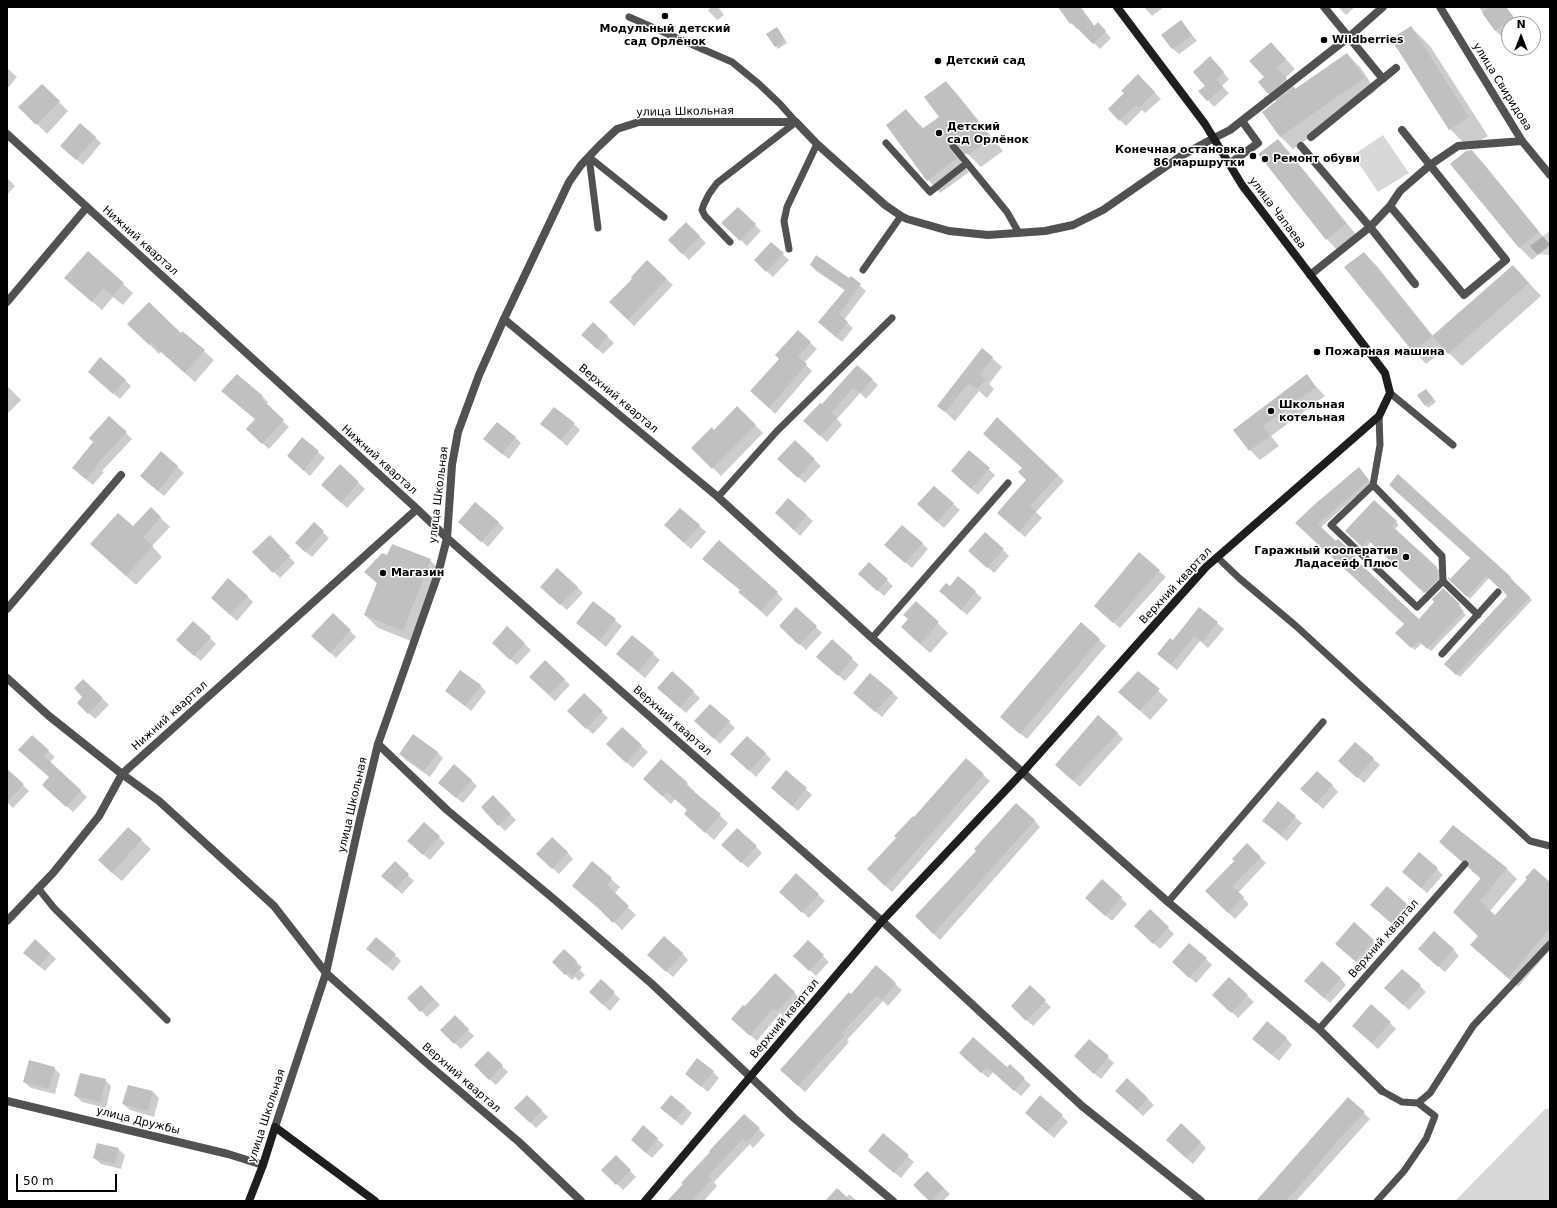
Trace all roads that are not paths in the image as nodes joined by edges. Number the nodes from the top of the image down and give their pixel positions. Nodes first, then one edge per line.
1 (1118, 7) edge
2 (1324, 7) edge
3 (1383, 7) edge
4 (1440, 7) edge
5 (629, 17) dead end
6 (1349, 37) junction
7 (1396, 68) dead end
8 (1383, 79) junction
9 (1242, 120) junction
10 (796, 122) junction
11 (1205, 124) junction
12 (1230, 130) junction
13 (1402, 130) dead end
14 (7, 134) edge
15 (1311, 137) dead end
16 (1214, 138) junction
17 (1522, 142) junction
18 (886, 143) dead end
19 (817, 144) junction
20 (953, 146) dead end
21 (1198, 146) junction
22 (1301, 146) dead end
23 (1221, 150) junction
24 (589, 157) junction
25 (967, 163) junction
26 (1229, 164) junction
27 (1430, 165) junction
28 (1550, 174) edge
29 (1390, 206) junction
30 (87, 207) junction
31 (901, 216) junction
32 (664, 217) dead end
33 (1370, 227) junction
34 (598, 228) dead end
35 (1019, 234) junction
36 (730, 242) dead end
37 (788, 249) dead end
38 (863, 270) dead end
39 (1310, 275) junction
40 (1415, 284) dead end
41 (7, 302) edge
42 (892, 318) dead end
43 (504, 319) junction
44 (1390, 393) junction
45 (1378, 416) junction
46 (1453, 445) dead end
47 (121, 475) dead end
48 (1008, 483) dead end
49 (1373, 485) junction
50 (718, 497) junction
51 (417, 510) junction
52 (447, 538) junction
53 (1217, 557) junction
54 (1443, 581) junction
55 (1498, 592) dead end
56 (7, 609) edge
57 (1478, 614) junction
58 (872, 638) junction
59 (1442, 654) dead end
60 (7, 678) edge
61 (1323, 722) dead end
62 (378, 744) junction
63 (1022, 773) junction
64 (122, 774) junction
65 (1550, 846) edge
66 (1465, 864) dead end
67 (38, 888) junction
68 (1168, 902) junction
69 (7, 921) edge
70 (882, 921) junction
71 (1550, 944) edge
72 (326, 973) junction
73 (167, 1020) dead end
74 (1319, 1029) junction
75 (751, 1076) junction
76 (1382, 1091) joint
77 (7, 1101) edge
78 (1418, 1103) junction
79 (275, 1127) junction
80 (263, 1165) junction
81 (249, 1201) edge
82 (375, 1201) edge
83 (581, 1201) edge
84 (645, 1201) edge
85 (893, 1201) edge
86 (1201, 1201) edge
87 (1377, 1201) edge

1 - 11 main road, улица Чапаева
2 - 6 street
3 - 6 street
4 - 17 street, улица Свиридова
5 - 10 lane
6 - 8 street
6 - 9 street
7 - 8 street
8 - 15 street
9 - 12 street
9 - 26 street
10 - 19 street
10 - 24 street, улица Школьная
10 - 36 lane
11 - 12 street
11 - 16 main road, улица Чапаева
11 - 21 street
12 - 16 street
12 - 23 street
13 - 27 street
14 - 30 street, Нижний квартал
16 - 21 street
16 - 23 main road, улица Чапаева
17 - 27 street
17 - 28 street, улица Свиридова
18 - 25 lane
19 - 31 street
19 - 37 lane
20 - 25 lane
21 - 23 street
21 - 35 street
22 - 33 street
23 - 26 main road, улица Чапаева
24 - 32 lane
24 - 34 lane
24 - 43 street, улица Школьная
25 - 35 lane
26 - 39 main road, улица Чапаева
27 - 29 street
27 - 29 street
29 - 33 street
30 - 41 street, Нижний квартал
30 - 51 street, Нижний квартал
31 - 35 street
31 - 38 lane
33 - 39 street
33 - 40 street
39 - 44 main road, улица Чапаева
42 - 50 lane
43 - 50 street, Верхний квартал
43 - 52 street, улица Школьная
44 - 45 main road, Верхний квартал
44 - 46 lane
45 - 49 lane
45 - 53 main road, Верхний квартал
47 - 56 street
48 - 58 lane
49 - 54 lane
49 - 54 lane
50 - 58 street, Верхний квартал
51 - 52 street, Верхний квартал
51 - 64 street, Нижний квартал
52 - 62 street, улица Школьная
52 - 70 street, Верхний квартал
53 - 63 main road, Верхний квартал
53 - 65 lane
54 - 57 lane
55 - 57 lane
57 - 59 lane
58 - 63 street, Верхний квартал
60 - 64 street
61 - 68 lane
62 - 72 street, улица Школьная
62 - 75 street, Верхний квартал
63 - 68 street, Верхний квартал
63 - 70 main road, Верхний квартал
64 - 67 street, Нижний квартал
64 - 72 street
66 - 74 lane, Верхний квартал
67 - 69 street, Нижний квартал
67 - 73 lane
68 - 74 street, Верхний квартал
70 - 75 main road, Верхний квартал
70 - 86 street
71 - 78 lane
72 - 79 street, улица Школьная
72 - 83 street, Верхний квартал
74 - 76 street, Верхний квартал
75 - 84 main road, Верхний квартал
75 - 85 street, Верхний квартал
76 - 78 lane
77 - 80 street, улица Дружбы
78 - 87 lane
79 - 80 main road, улица Школьная
79 - 82 main road
80 - 81 main road, улица Школьная

